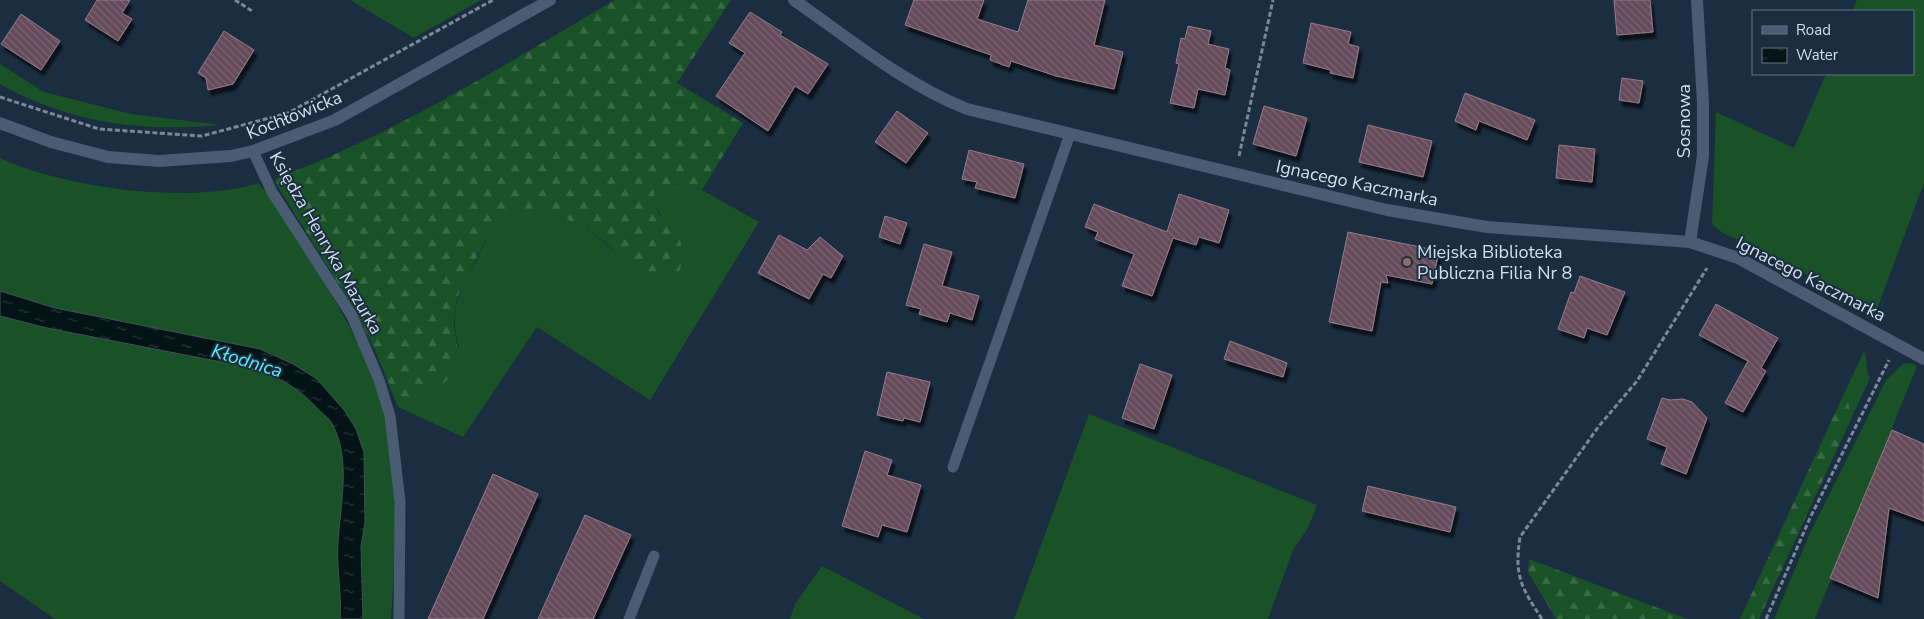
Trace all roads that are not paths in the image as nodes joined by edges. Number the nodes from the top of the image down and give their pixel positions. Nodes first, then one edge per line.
1 (550, 0) edge
2 (794, 0) edge
3 (1697, 0) edge
4 (0, 123) edge
5 (1070, 134) junction
6 (253, 151) junction
7 (1690, 242) junction
8 (1924, 359) edge
9 (954, 467) dead end
10 (654, 556) dead end
11 (399, 619) edge
12 (629, 619) edge

1 - 6 street, Kochłowicka
2 - 5 street, Ignacego Kaczmarka
3 - 7 street, Sosnowa
4 - 6 street, Kochłowicka
5 - 7 street, Ignacego Kaczmarka
5 - 9 lane
6 - 11 lane, Księdza Henryka Mazurka
7 - 8 street, Ignacego Kaczmarka
10 - 12 lane

